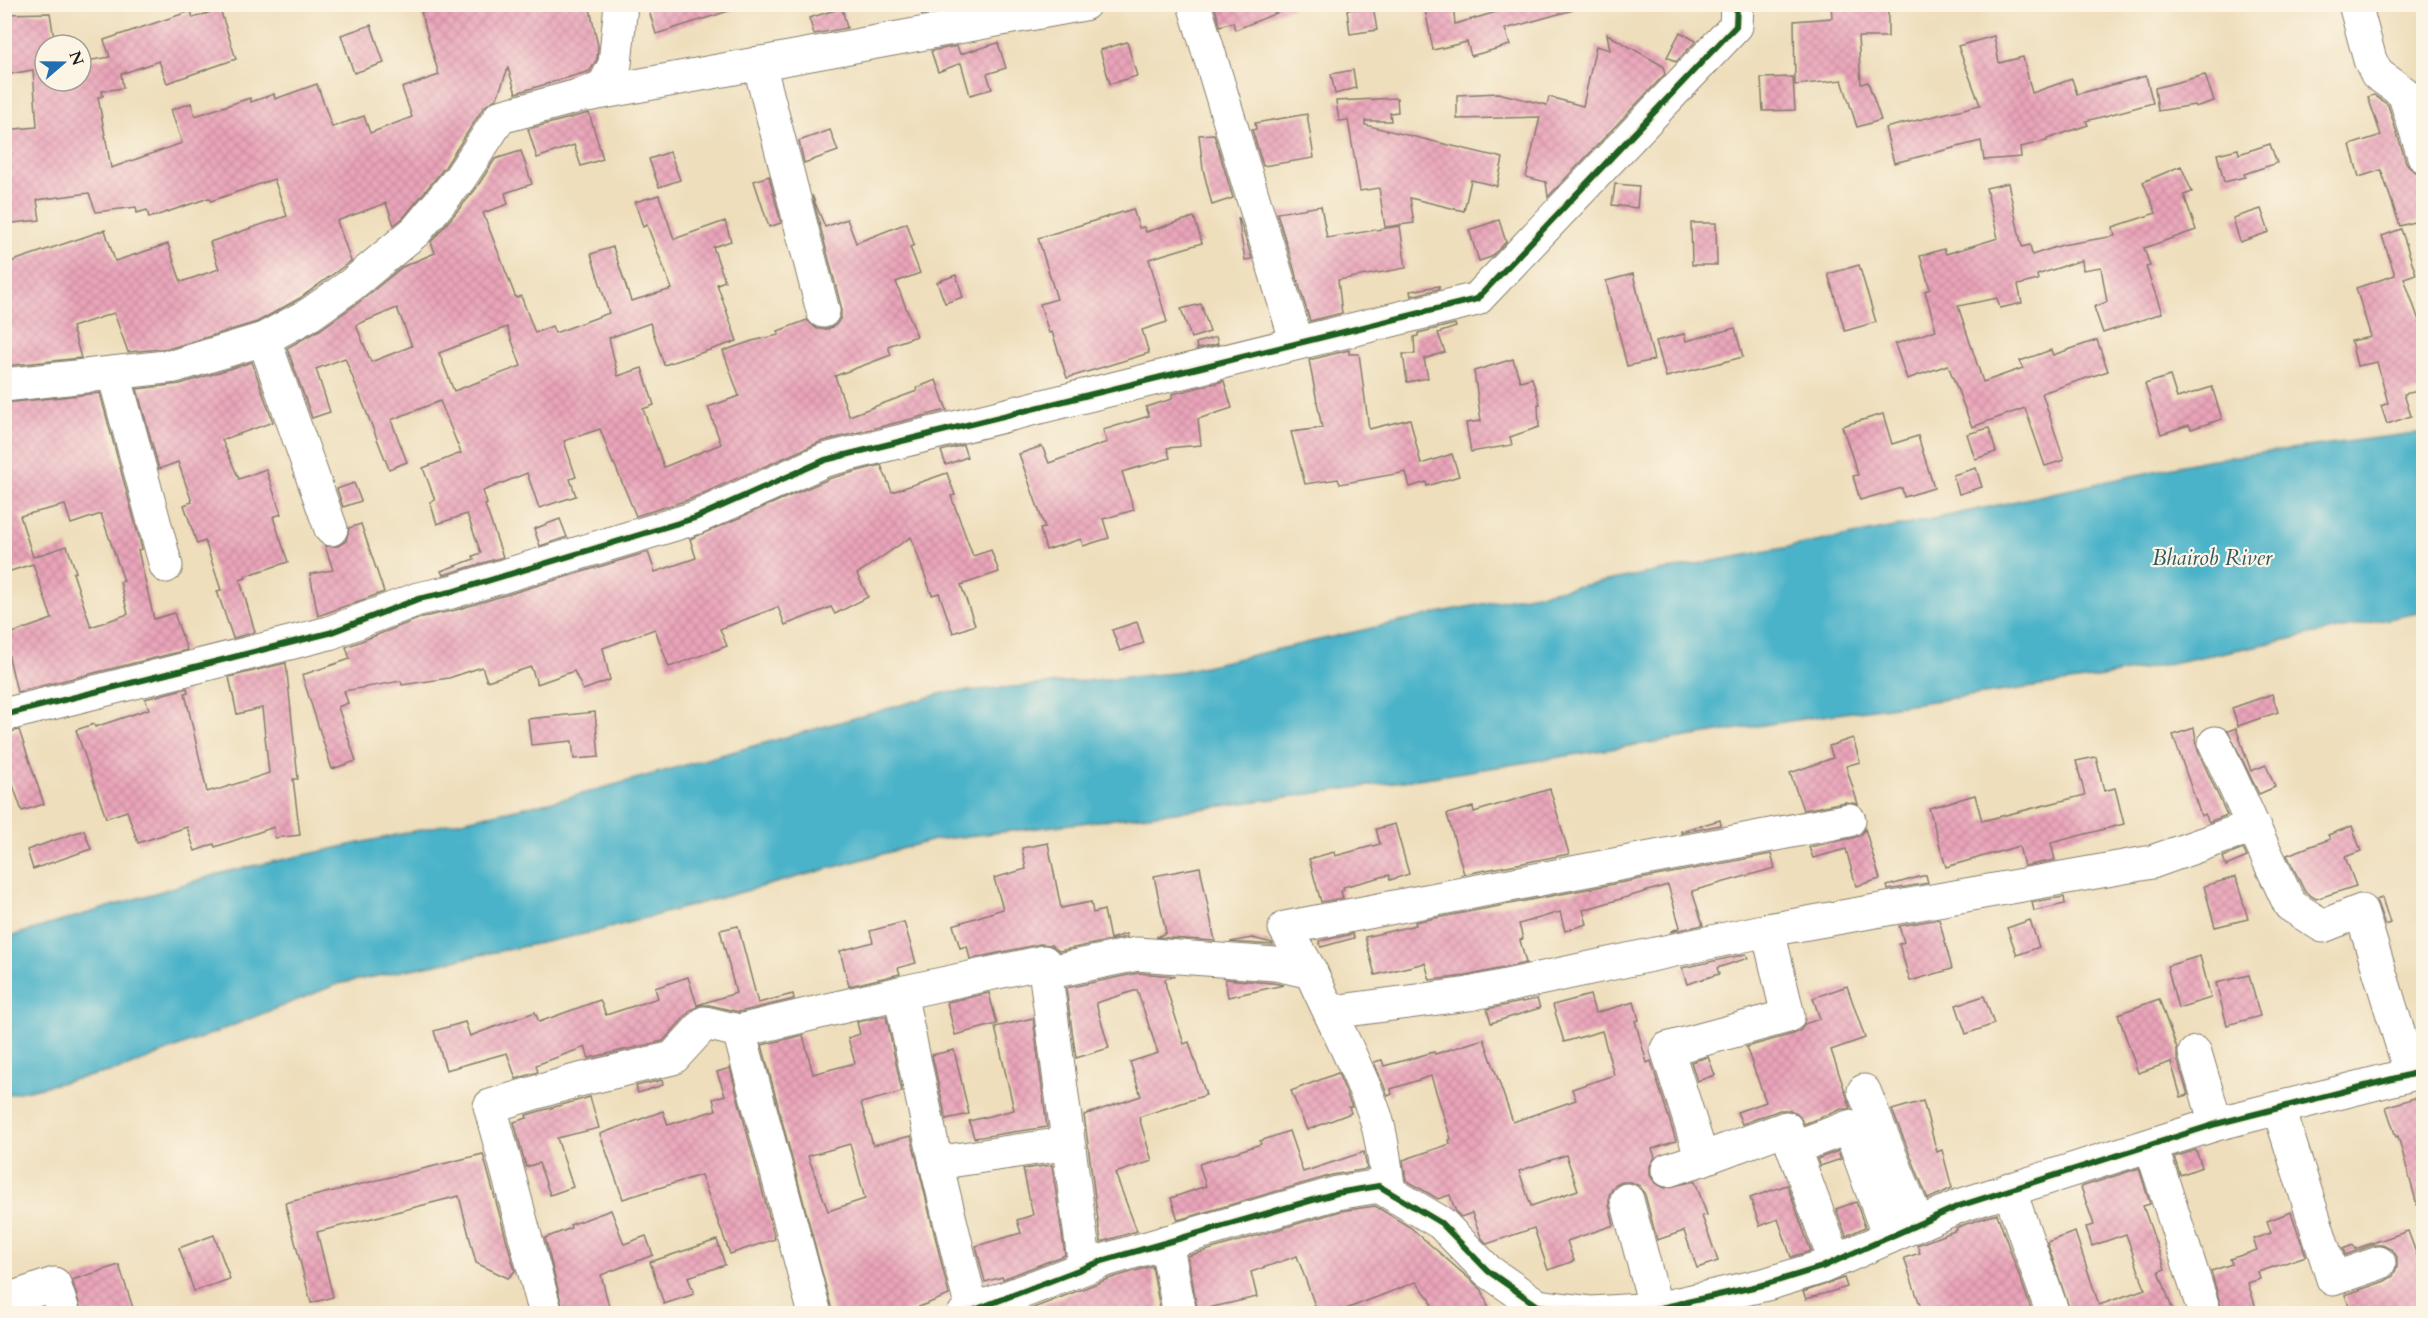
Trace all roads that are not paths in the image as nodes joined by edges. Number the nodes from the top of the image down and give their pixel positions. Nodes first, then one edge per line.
1 (621, 4) edge
2 (1084, 4) edge
3 (1194, 4) edge
4 (1737, 4) edge
5 (2355, 4) edge
6 (759, 63) junction
7 (582, 95) junction
8 (2424, 156) edge
9 (823, 311) dead end
10 (264, 339) junction
11 (1297, 343) junction
12 (114, 374) junction
13 (4, 386) edge
14 (331, 530) dead end
15 (166, 566) dead end
16 (4, 714) edge
17 (2215, 742) dead end
18 (1850, 820) dead end
19 (2253, 826) junction
20 (1768, 930) junction
21 (1311, 972) junction
22 (1046, 973) junction
23 (900, 993) junction
24 (1340, 1011) dead end
25 (739, 1031) junction
26 (2195, 1053) dead end
27 (2417, 1072) edge
28 (1864, 1091) dead end
29 (2279, 1109) junction
30 (2216, 1124) junction
31 (1057, 1145) dead end
32 (2151, 1146) junction
33 (1793, 1148) junction
34 (1702, 1159) junction
35 (936, 1163) junction
36 (1668, 1170) dead end
37 (2009, 1189) junction
38 (1389, 1192) junction
39 (1627, 1200) dead end
40 (1904, 1230) junction
41 (1166, 1242) junction
42 (1835, 1261) junction
43 (2379, 1263) dead end
44 (1085, 1267) junction
45 (4, 1301) edge
46 (1656, 1309) junction
47 (970, 1312) edge
48 (1592, 1313) edge
49 (64, 1314) edge
50 (546, 1314) edge
51 (815, 1314) edge
52 (1180, 1314) edge
53 (2053, 1314) edge
54 (2205, 1314) edge

1 - 7 street
2 - 6 street
3 - 11 street
4 - 11 street
5 - 8 street
6 - 7 street
6 - 9 street
7 - 10 street
10 - 12 street
10 - 14 street
11 - 16 street
12 - 13 street
12 - 15 street
17 - 19 street
18 - 21 street
19 - 20 street
19 - 27 street
20 - 24 street
20 - 34 street
21 - 22 street
21 - 38 street
22 - 23 street
22 - 44 street
23 - 25 street
23 - 35 street
25 - 50 street
25 - 51 street
26 - 30 street
27 - 29 street
28 - 40 street
29 - 30 street
29 - 43 street
30 - 32 street
31 - 35 street
32 - 37 street
32 - 54 street
33 - 34 street
33 - 40 street
33 - 42 street
34 - 36 street
35 - 47 street
37 - 40 street
37 - 53 street
38 - 41 street
38 - 48 street
39 - 46 street
40 - 42 street
41 - 44 street
41 - 52 street
42 - 46 street
44 - 47 street
45 - 49 street
46 - 48 street

